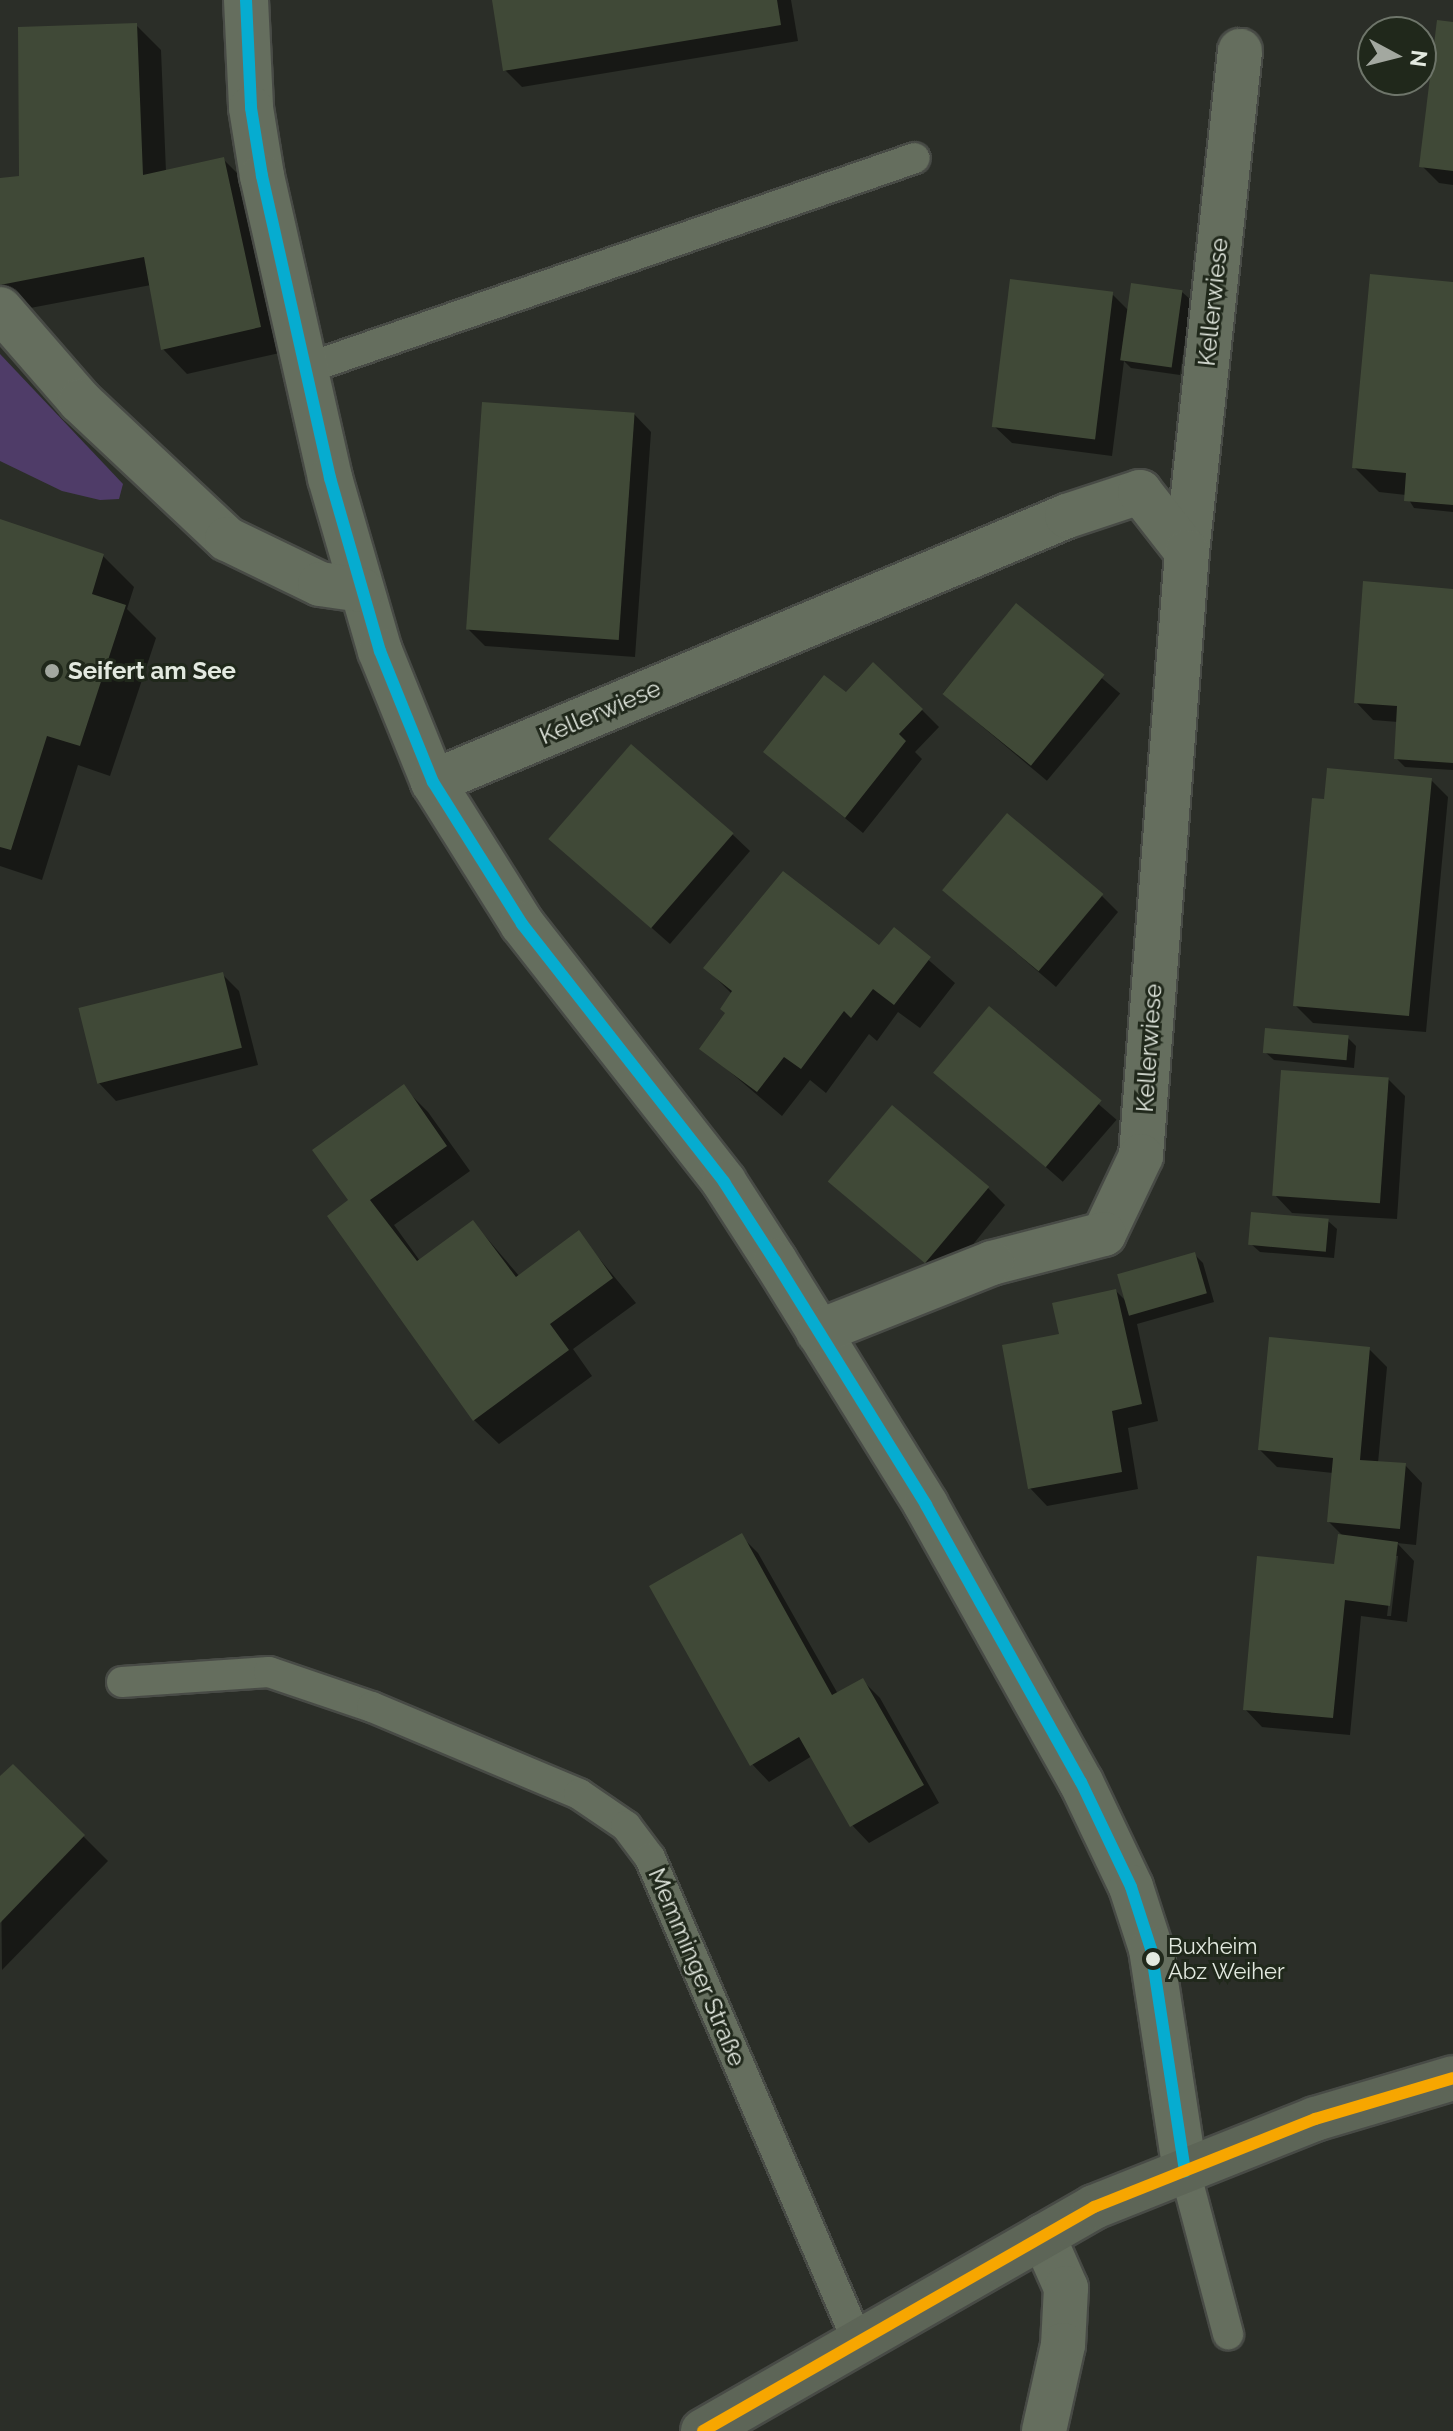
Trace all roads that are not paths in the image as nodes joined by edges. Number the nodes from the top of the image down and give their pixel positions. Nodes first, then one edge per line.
1 (246, 0) edge
2 (1240, 51) dead end
3 (915, 158) dead end
4 (0, 309) edge
5 (305, 369) junction
6 (1187, 552) junction
7 (362, 590) junction
8 (433, 782) junction
9 (818, 1332) junction
10 (122, 1682) dead end
11 (1453, 2078) edge
12 (1185, 2171) junction
13 (1043, 2236) junction
14 (1228, 2334) dead end
15 (858, 2342) junction
16 (703, 2431) edge
17 (1044, 2431) edge

1 - 5 street
2 - 6 street, Kellerwiese
3 - 5 lane
4 - 7 street
5 - 7 street
6 - 8 street, Kellerwiese
6 - 9 street, Kellerwiese
7 - 8 street
8 - 9 street
9 - 12 street
10 - 15 lane, Memminger Straße
11 - 12 street
12 - 13 street
12 - 14 lane
13 - 15 street
13 - 17 street
15 - 16 street

